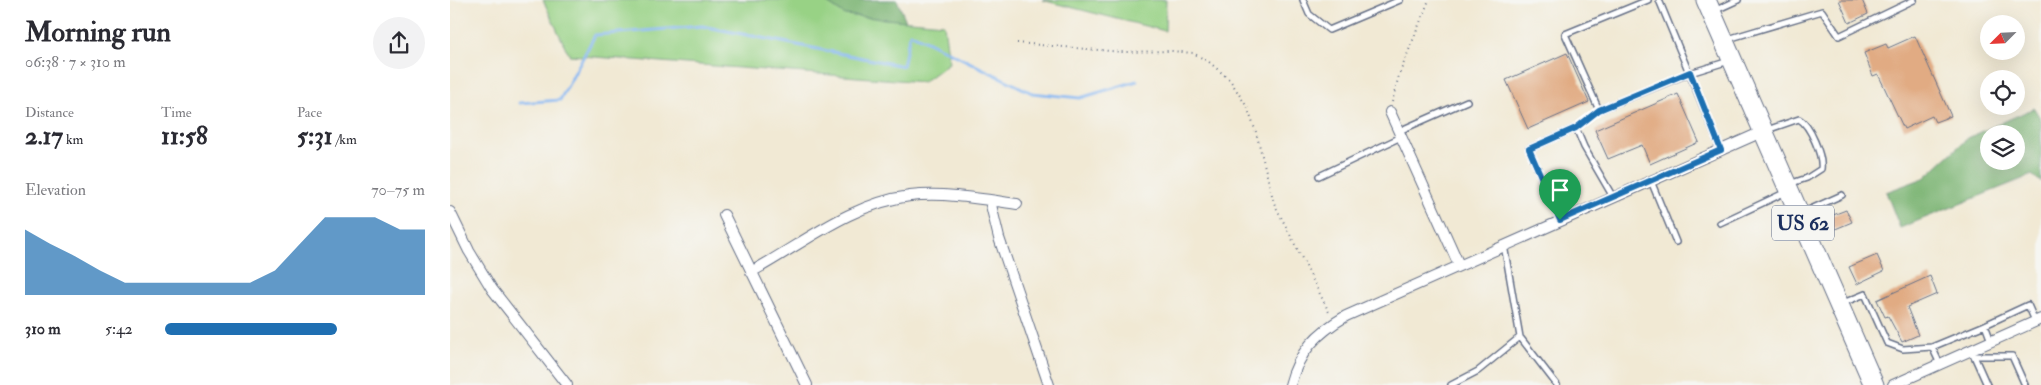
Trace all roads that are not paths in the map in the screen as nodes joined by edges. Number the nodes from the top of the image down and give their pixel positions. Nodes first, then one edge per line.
1 (1303, 0) edge
2 (1400, 0) edge
3 (1648, 0) edge
4 (1658, 0) edge
5 (1738, 0) edge
6 (1914, 0) edge
7 (1708, 6) edge
8 (1724, 41) junction
9 (1732, 60) junction
10 (1690, 72) junction
11 (1467, 102) dead end
12 (1390, 112) road end
13 (1764, 131) junction
14 (1400, 135) junction
15 (1721, 150) junction
16 (1319, 176) dead end
17 (1651, 181) junction
18 (1788, 188) junction
19 (1842, 195) dead end
20 (1614, 197) junction
21 (990, 200) junction
22 (1017, 204) dead end
23 (450, 212) edge
24 (1799, 214) junction
25 (724, 215) dead end
26 (1560, 220) junction
27 (1720, 223) dead end
28 (1676, 242) dead end
29 (1504, 244) junction
30 (1459, 265) junction
31 (751, 272) junction
32 (1839, 305) junction
33 (2038, 320) edge
34 (1985, 325) junction
35 (1520, 337) junction
36 (1991, 341) junction
37 (1932, 347) junction
38 (1972, 353) junction
39 (1940, 364) junction
40 (567, 385) edge
41 (807, 385) edge
42 (1049, 385) edge
43 (1290, 385) edge
44 (1452, 385) edge
45 (1557, 385) edge
46 (1874, 385) edge
47 (1893, 385) edge
48 (1987, 385) edge
49 (2025, 385) edge

1 - 2 lane
3 - 10 lane
4 - 10 lane
5 - 7 lane
6 - 8 lane
7 - 8 highway, US 62
8 - 9 highway, US 62
9 - 10 lane
9 - 13 highway, US 62
10 - 15 lane
11 - 14 lane
12 - 14 street
13 - 15 street
13 - 18 highway, US 62
13 - 18 lane
14 - 16 lane
14 - 30 street
15 - 17 street
17 - 20 street
17 - 28 lane
18 - 24 highway, US 62
18 - 27 lane
19 - 24 lane
20 - 26 street
20 - 26 lane
21 - 22 street
21 - 31 street
21 - 42 street
23 - 40 street
24 - 32 highway, US 62
25 - 31 street
26 - 29 street
29 - 30 street
29 - 35 lane
30 - 43 street
31 - 41 street
32 - 37 lane
32 - 46 highway, US 62
33 - 34 lane
33 - 36 street
34 - 36 lane
34 - 37 lane
35 - 44 lane
35 - 45 lane
36 - 38 street
37 - 39 lane
38 - 39 street
38 - 48 lane
38 - 49 lane
39 - 47 street

